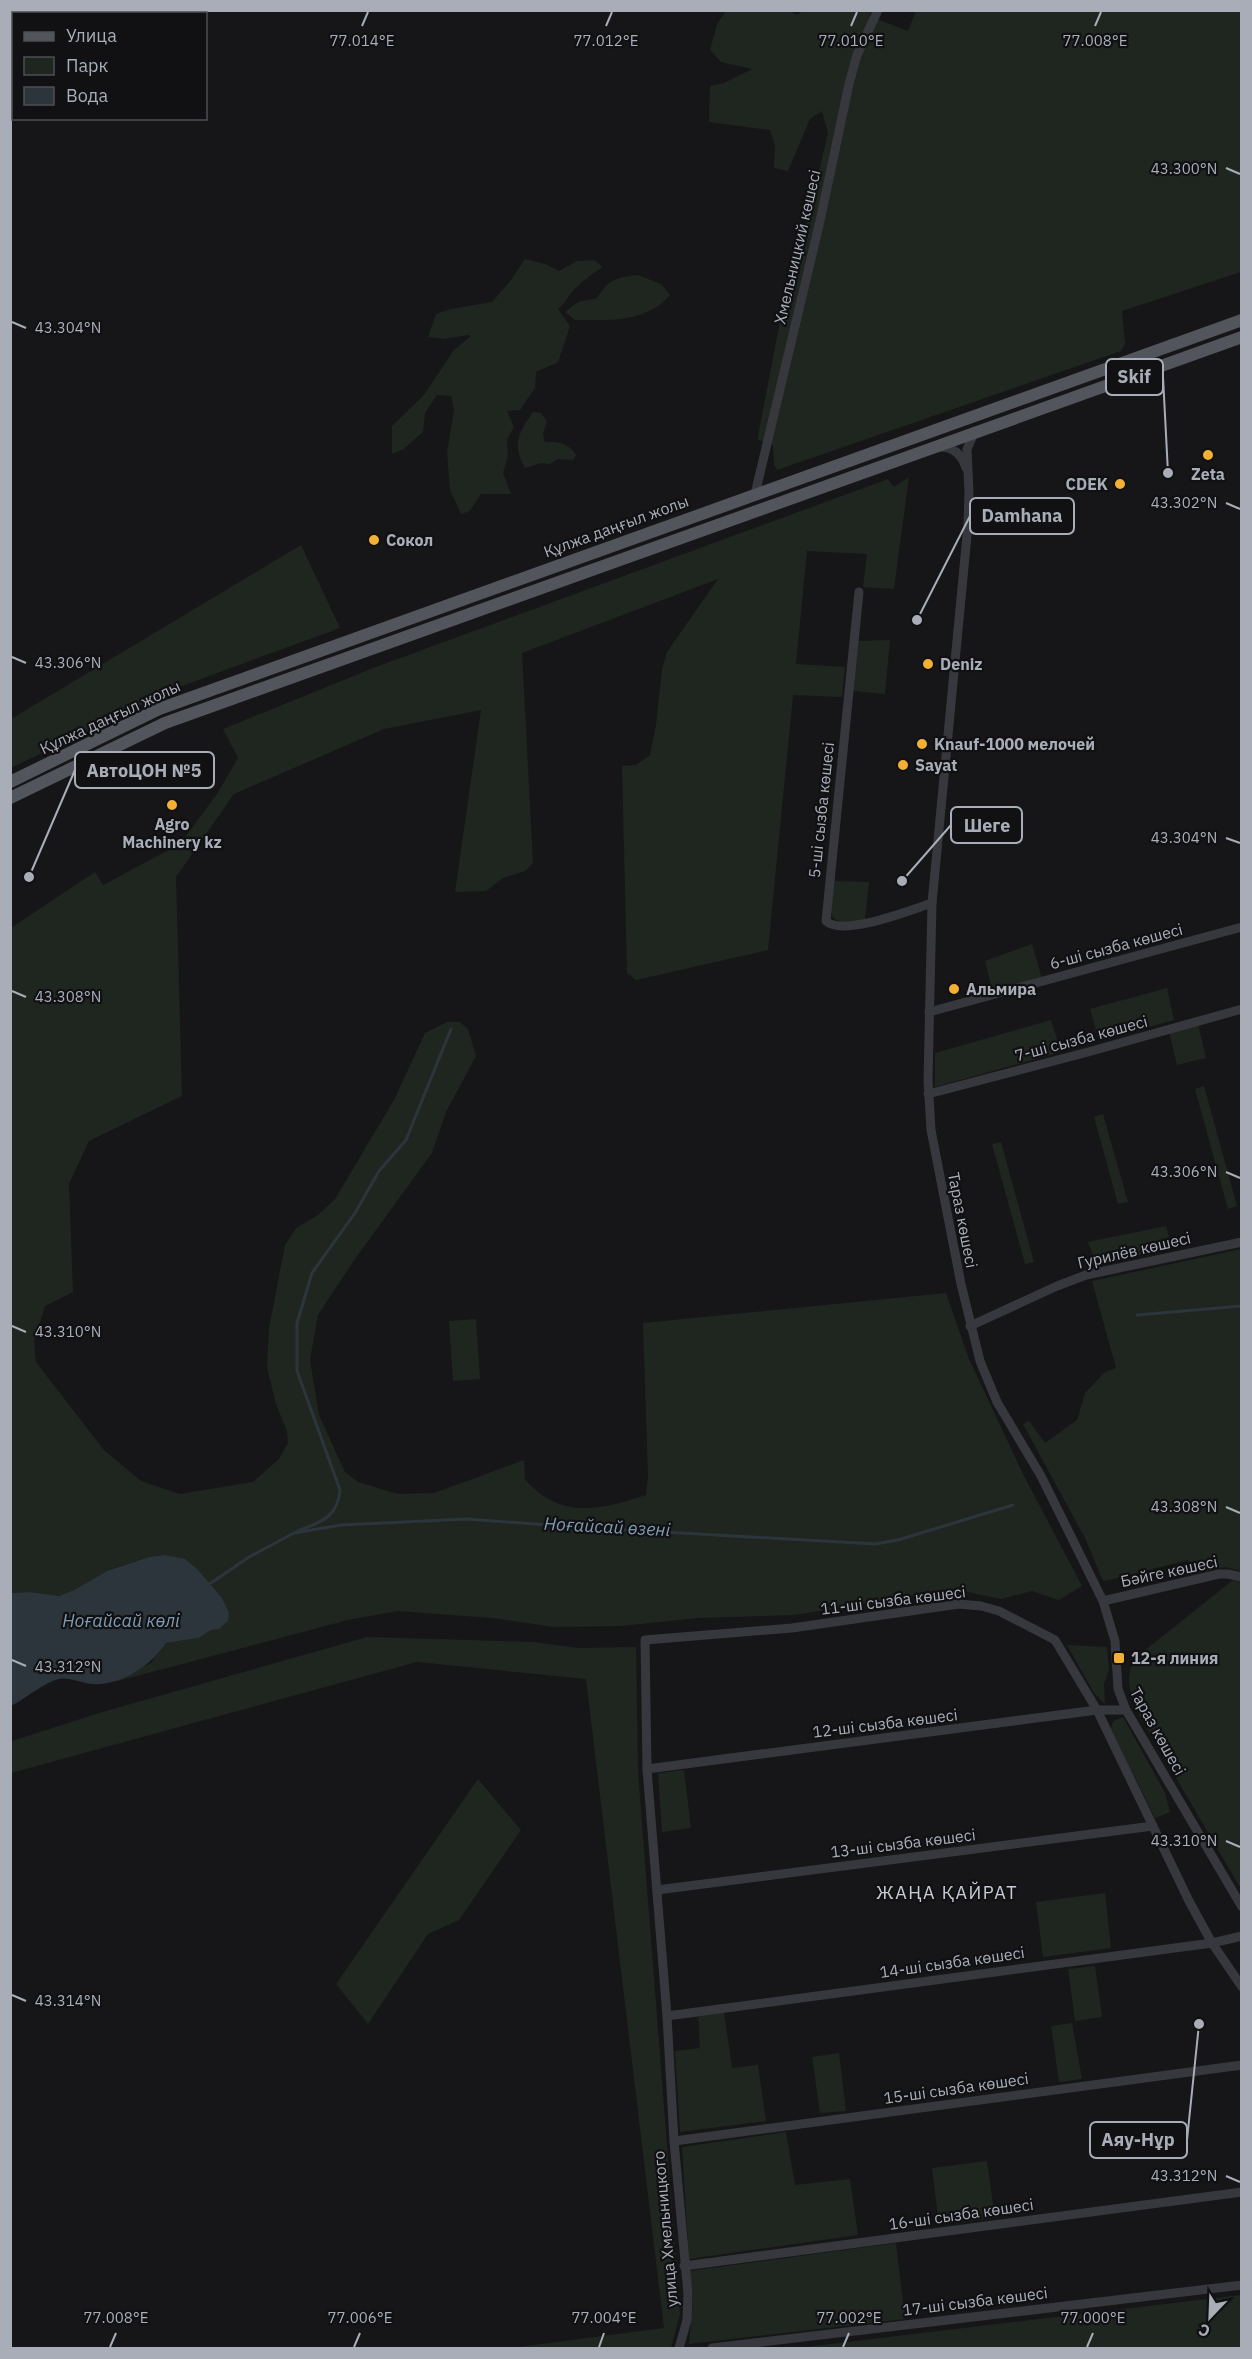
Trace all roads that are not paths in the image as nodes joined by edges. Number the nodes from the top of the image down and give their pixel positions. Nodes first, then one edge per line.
1 (878, 10) edge
2 (1242, 320) edge
3 (1242, 337) edge
4 (975, 431) junction
5 (927, 448) junction
6 (968, 473) junction
7 (755, 494) junction
8 (859, 592) dead end
9 (10, 782) edge
10 (10, 798) edge
11 (932, 903) junction
12 (1242, 927) edge
13 (1242, 1009) edge
14 (929, 1012) junction
15 (928, 1094) junction
16 (1242, 1242) edge
17 (970, 1326) junction
18 (1242, 1577) edge
19 (1103, 1601) junction
20 (645, 1640) joint
21 (1097, 1710) junction
22 (1126, 1710) junction
23 (647, 1769) junction
24 (1153, 1826) junction
25 (657, 1890) junction
26 (1242, 1907) edge
27 (1242, 1936) edge
28 (1212, 1943) junction
29 (1242, 1987) edge
30 (667, 2016) junction
31 (1242, 2065) edge
32 (674, 2141) junction
33 (1242, 2192) edge
34 (684, 2266) junction
35 (1242, 2285) edge
36 (679, 2349) edge
37 (712, 2349) edge

1 - 7 street, Хмельницкий көшесі
2 - 7 main road, Құлжа даңғыл жолы
3 - 4 main road, Құлжа даңғыл жолы
4 - 5 main road, Құлжа даңғыл жолы
4 - 6 street, Тараз көшесі
5 - 6 street
5 - 10 main road, Құлжа даңғыл жолы
6 - 11 street, Тараз көшесі
7 - 9 main road, Құлжа даңғыл жолы
8 - 11 street, 5-ші сызба көшесі
11 - 14 street, Тараз көшесі
12 - 14 street, 6-ші сызба көшесі
13 - 15 street, 7-ші сызба көшесі
14 - 15 street, Тараз көшесі
15 - 17 street, Тараз көшесі
16 - 17 street, Гурилёв көшесі
17 - 19 street, Тараз көшесі
18 - 19 street, Бәйге көшесі
19 - 22 street, Тараз көшесі
20 - 21 street, 11-ші сызба көшесі
20 - 23 street, улица Хмельницкого
21 - 22 street, 12-ші сызба көшесі
21 - 23 street, 12-ші сызба көшесі
21 - 24 street, 11-ші сызба көшесі
22 - 26 street, Тараз көшесі
23 - 25 street, улица Хмельницкого
24 - 25 street, 13-ші сызба көшесі
24 - 28 street, 11-ші сызба көшесі
25 - 30 street, улица Хмельницкого
27 - 28 street, 14-ші сызба көшесі
28 - 29 street, 11-ші сызба көшесі
28 - 30 street, 14-ші сызба көшесі
30 - 32 street, улица Хмельницкого
31 - 32 street, 15-ші сызба көшесі
32 - 34 street, улица Хмельницкого
33 - 34 street, 16-ші сызба көшесі
34 - 36 street, улица Хмельницкого
35 - 37 street, 17-ші сызба көшесі

